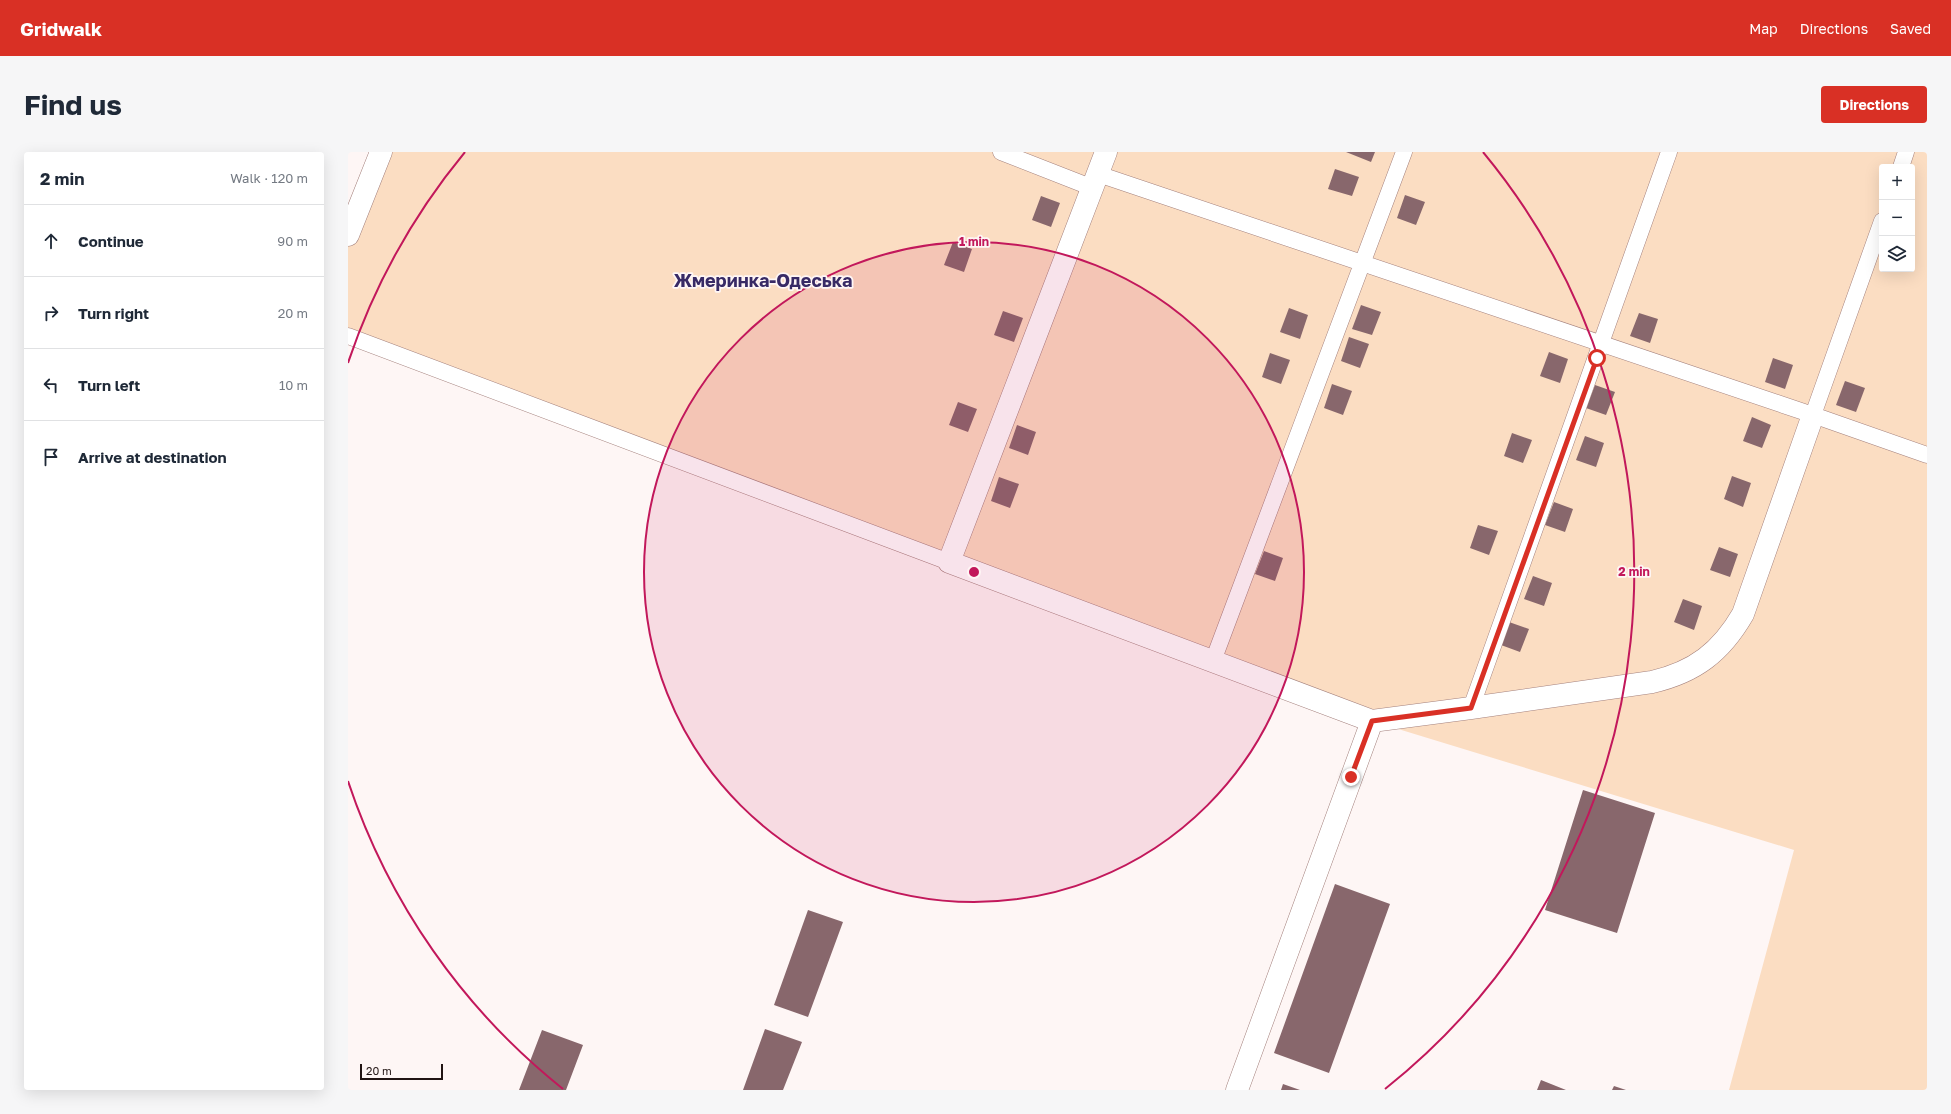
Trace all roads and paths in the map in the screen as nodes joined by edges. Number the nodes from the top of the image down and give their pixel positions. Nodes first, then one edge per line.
1 (381, 152) edge
2 (1000, 152) edge
3 (1106, 152) edge
4 (1404, 152) edge
5 (1669, 152) edge
6 (1906, 152) edge
7 (1902, 164) edge
8 (1095, 181) junction
9 (1879, 229) edge
10 (348, 235) edge
11 (1363, 263) junction
12 (348, 336) edge
13 (1602, 344) junction
14 (1813, 415) junction
15 (1927, 455) edge
16 (949, 562) junction
17 (1213, 661) junction
18 (1471, 708) junction
19 (1372, 721) junction
20 (1238, 1090) edge

1 - 10 street
2 - 8 lane
3 - 8 street
4 - 11 lane
5 - 13 lane
6 - 7 lane
8 - 11 lane
8 - 16 street
9 - 14 lane
11 - 13 lane
11 - 17 lane
12 - 16 lane
13 - 14 lane
13 - 18 lane
14 - 15 lane
14 - 18 street
16 - 17 street
17 - 19 street
18 - 19 street
19 - 20 street

